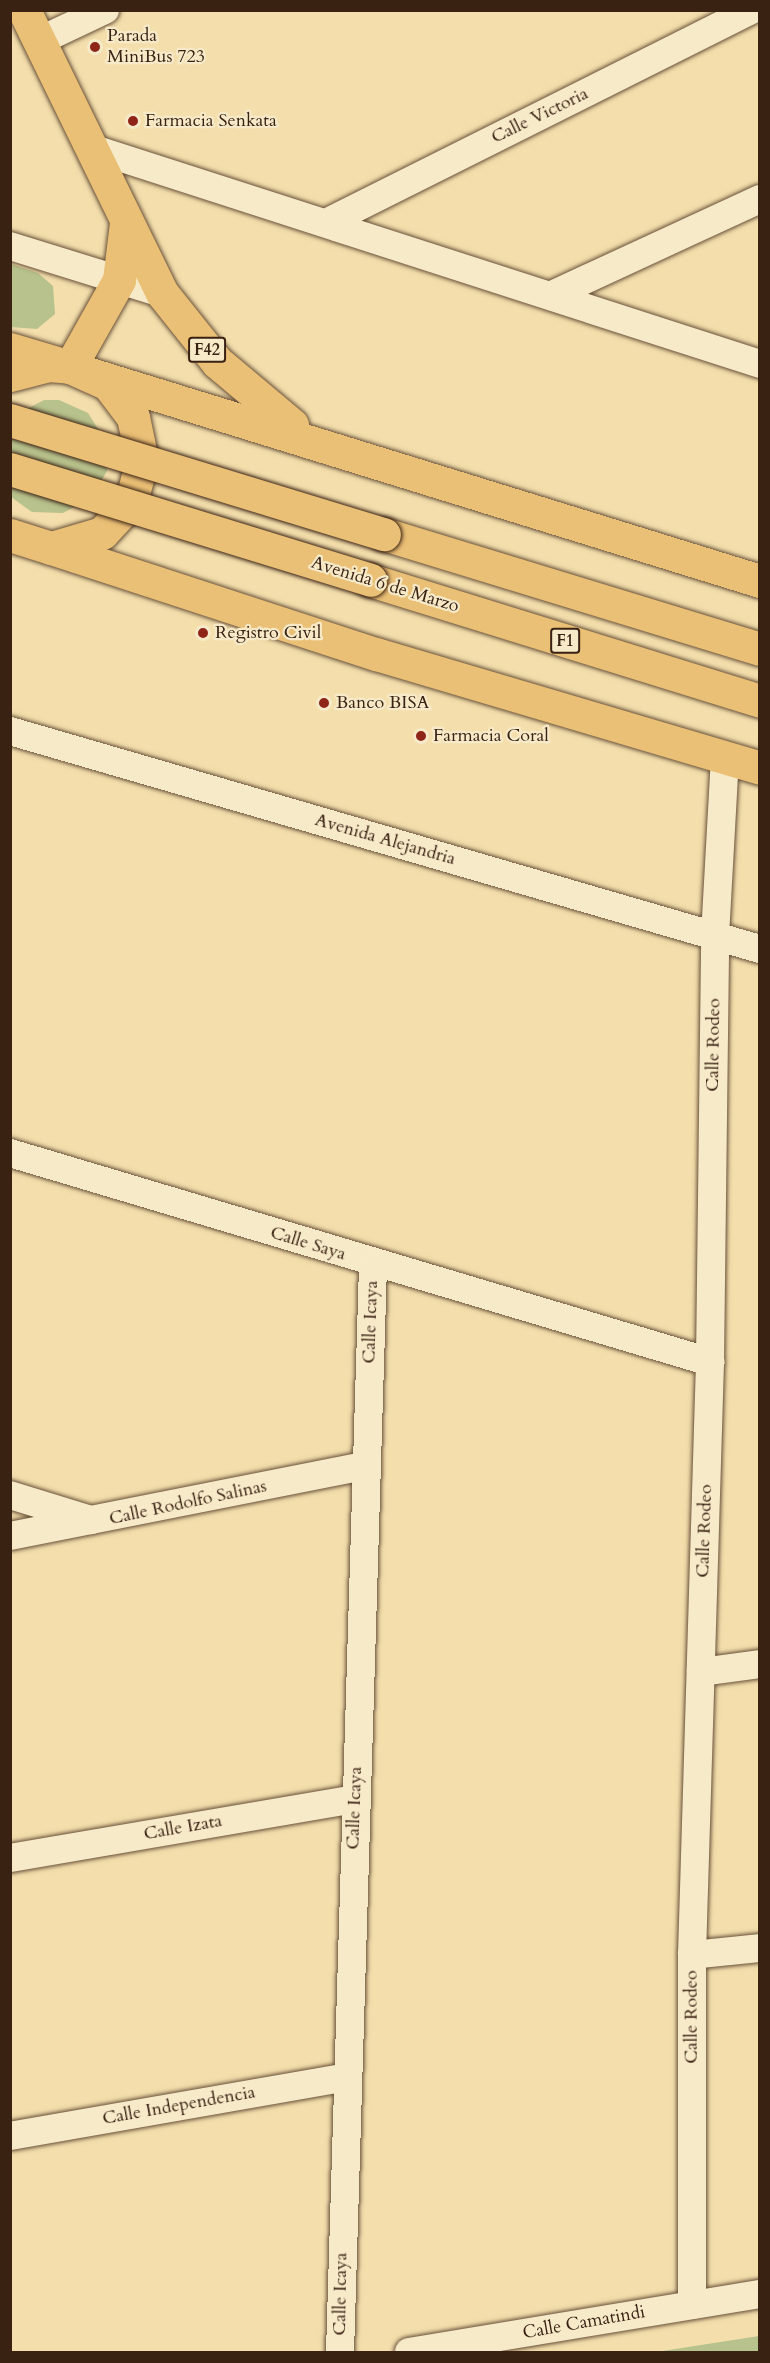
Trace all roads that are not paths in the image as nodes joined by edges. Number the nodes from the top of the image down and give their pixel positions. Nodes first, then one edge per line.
1 (24, 10) edge
2 (105, 10) edge
3 (752, 10) edge
4 (39, 41) junction
5 (94, 149) junction
6 (759, 199) edge
7 (328, 222) junction
8 (126, 223) junction
9 (10, 246) edge
10 (119, 280) junction
11 (162, 293) junction
12 (552, 295) junction
13 (10, 349) edge
14 (759, 364) edge
15 (80, 370) junction
16 (10, 375) edge
17 (10, 420) edge
18 (325, 444) junction
19 (10, 470) edge
20 (10, 535) edge
21 (51, 548) junction
22 (759, 581) edge
23 (759, 649) edge
24 (759, 701) edge
25 (10, 731) edge
26 (725, 758) junction
27 (759, 768) edge
28 (715, 936) junction
29 (759, 949) edge
30 (10, 1153) edge
31 (373, 1263) junction
32 (710, 1362) junction
33 (365, 1466) junction
34 (10, 1495) edge
35 (99, 1522) junction
36 (10, 1536) edge
37 (759, 1664) edge
38 (701, 1672) junction
39 (356, 1799) junction
40 (10, 1858) edge
41 (759, 1948) edge
42 (692, 1955) junction
43 (347, 2078) junction
44 (10, 2136) edge
45 (759, 2295) edge
46 (692, 2305) junction
47 (340, 2352) edge
48 (409, 2352) edge

1 - 4 main road, F42
2 - 4 street
3 - 7 street, Calle Victoria
4 - 5 main road, F42
5 - 7 street
5 - 8 main road, F42
6 - 12 street
7 - 12 street
8 - 10 main road
8 - 11 main road, F42
9 - 10 street
10 - 11 street
10 - 15 main road
11 - 18 main road, F42
12 - 14 street
13 - 15 main road
15 - 16 main road
15 - 18 main road
15 - 21 main road
17 - 23 main road, bridge
18 - 22 main road
19 - 24 main road, Avenida 6 de Marzo / F1, bridge
20 - 21 main road
21 - 26 main road
25 - 28 street, Avenida Alejandria
26 - 27 main road
26 - 28 street, Calle Rodeo
28 - 29 street, Avenida Alejandria
28 - 32 street, Calle Rodeo
30 - 31 street, Calle Saya
31 - 32 street, Calle Saya
31 - 33 street, Calle Icaya
32 - 38 street, Calle Rodeo
33 - 35 street, Calle Rodolfo Salinas
33 - 39 street, Calle Icaya
34 - 35 street
35 - 36 street, Calle Rodolfo Salinas
37 - 38 street
38 - 42 street, Calle Rodeo
39 - 40 street, Calle Izata
39 - 43 street, Calle Icaya
41 - 42 street
42 - 46 street, Calle Rodeo
43 - 44 street, Calle Independencia
43 - 47 street, Calle Icaya
45 - 46 street, Calle Camatindi
46 - 48 street, Calle Camatindi

